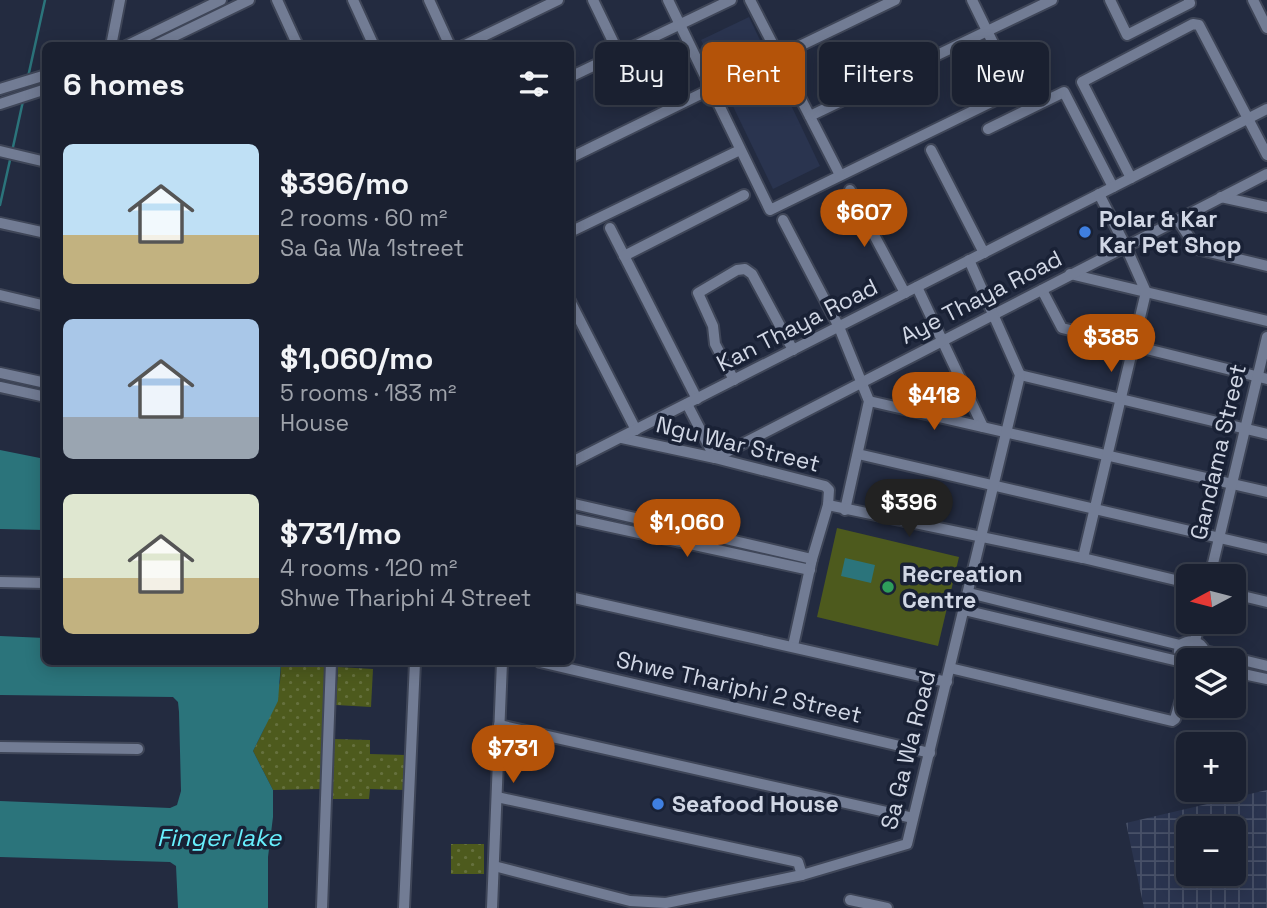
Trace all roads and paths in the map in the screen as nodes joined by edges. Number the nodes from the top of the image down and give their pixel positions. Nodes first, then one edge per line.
1 (120, 0) edge
2 (221, 0) edge
3 (249, 0) edge
4 (277, 0) edge
5 (353, 0) edge
6 (429, 0) edge
7 (558, 0) edge
8 (593, 0) edge
9 (668, 0) edge
10 (732, 0) edge
11 (750, 0) edge
12 (895, 0) edge
13 (972, 0) edge
14 (1052, 0) edge
15 (1110, 0) edge
16 (1253, 0) edge
17 (1189, 1) edge
18 (680, 25) junction
19 (1267, 28) edge
20 (988, 32) junction
21 (112, 42) edge
22 (134, 42) edge
23 (161, 42) edge
24 (296, 42) edge
25 (372, 42) edge
26 (448, 42) edge
27 (471, 42) edge
28 (614, 42) edge
29 (645, 42) edge
30 (772, 42) edge
31 (805, 43) edge
32 (595, 66) edge
33 (702, 70) edge
34 (574, 75) edge
35 (42, 76) edge
36 (0, 89) edge
37 (42, 90) edge
38 (702, 93) edge
39 (0, 104) edge
40 (719, 105) edge
41 (804, 105) edge
42 (1267, 109) edge
43 (810, 116) junction
44 (1248, 118) junction
45 (988, 129) dead end
46 (740, 149) junction
47 (931, 150) dead end
48 (0, 151) edge
49 (1267, 155) edge
50 (574, 156) edge
51 (42, 161) edge
52 (1267, 174) edge
53 (840, 175) junction
54 (1131, 178) junction
55 (1113, 187) junction
56 (850, 190) dead end
57 (1099, 194) junction
58 (744, 195) dead end
59 (1222, 197) junction
60 (1267, 207) edge
61 (783, 220) dead end
62 (1178, 220) junction
63 (0, 223) edge
64 (610, 229) dead end
65 (574, 230) edge
66 (42, 232) edge
67 (1126, 247) junction
68 (984, 253) junction
69 (624, 256) junction
70 (970, 260) junction
71 (1267, 266) edge
72 (1070, 274) junction
73 (917, 287) junction
74 (1042, 290) junction
75 (1146, 292) junction
76 (905, 293) junction
77 (0, 295) edge
78 (42, 305) edge
79 (574, 309) edge
80 (993, 314) junction
81 (1267, 321) edge
82 (839, 327) junction
83 (1267, 337) edge
84 (943, 341) junction
85 (1134, 345) junction
86 (793, 350) junction
87 (0, 373) edge
88 (1020, 375) junction
89 (1262, 378) edge
90 (734, 380) junction
91 (862, 381) junction
92 (42, 382) edge
93 (0, 387) edge
94 (42, 396) edge
95 (1121, 399) junction
96 (869, 401) junction
97 (692, 402) junction
98 (983, 427) junction
99 (1245, 429) junction
100 (636, 430) junction
101 (1007, 432) junction
102 (1267, 434) edge
103 (621, 438) junction
104 (858, 454) junction
105 (1107, 455) junction
106 (715, 458) junction
107 (574, 459) edge
108 (1232, 484) junction
109 (994, 485) junction
110 (1267, 492) edge
111 (574, 504) edge
112 (828, 505) junction
113 (1095, 509) junction
114 (845, 510) junction
115 (574, 519) edge
116 (981, 538) junction
117 (1219, 538) junction
118 (1267, 549) edge
119 (1083, 558) junction
120 (1213, 564) edge
121 (811, 565) junction
122 (1176, 580) edge
123 (0, 582) edge
124 (42, 583) edge
125 (968, 593) junction
126 (1246, 597) edge
127 (574, 598) edge
128 (1267, 602) edge
129 (964, 610) junction
130 (1197, 634) edge
131 (1195, 641) junction
132 (1181, 645) junction
133 (793, 646) junction
134 (1180, 648) edge
135 (1202, 648) edge
136 (1176, 661) edge
137 (1246, 662) edge
138 (331, 665) edge
139 (415, 665) edge
140 (502, 665) edge
141 (553, 665) edge
142 (1267, 666) edge
143 (950, 668) junction
144 (1246, 675) edge
145 (1267, 679) edge
146 (947, 682) junction
147 (1176, 716) edge
148 (499, 725) junction
149 (0, 747) edge
150 (138, 749) dead end
151 (930, 753) junction
152 (496, 797) junction
153 (913, 818) junction
154 (494, 866) junction
155 (802, 875) junction
156 (850, 900) dead end
157 (322, 908) edge
158 (404, 908) edge
159 (492, 908) edge
160 (887, 908) edge

1 - 21 street
2 - 22 street
3 - 23 street
4 - 24 street
5 - 25 street
6 - 26 street
7 - 27 street
8 - 28 street
9 - 18 street
10 - 18 street
11 - 30 street
12 - 31 street
13 - 20 street
14 - 20 street
15 - 17 street
16 - 19 street
18 - 29 street
18 - 33 street
20 - 43 street
20 - 53 street
32 - 34 street
35 - 36 street
37 - 39 street
38 - 50 street
40 - 46 street
41 - 43 street
42 - 44 street, Kan Thaya Road
43 - 53 street
44 - 49 street
44 - 54 street, Kan Thaya Road
44 - 54 street
45 - 55 street
46 - 53 street
46 - 65 street
47 - 68 street
48 - 51 street
52 - 59 street, Aye Thaya Road
54 - 55 street, Kan Thaya Road
55 - 57 street, Kan Thaya Road
56 - 76 street
57 - 67 street
57 - 68 street, Kan Thaya Road
58 - 69 street
59 - 60 street
59 - 62 street, Aye Thaya Road
61 - 82 street
62 - 67 street, Aye Thaya Road
62 - 71 street
63 - 66 street
64 - 69 street
67 - 72 street, Aye Thaya Road
67 - 75 street
68 - 70 street, Kan Thaya Road
69 - 97 street
70 - 73 street, Kan Thaya Road
70 - 80 street
72 - 74 street, Aye Thaya Road
72 - 75 street
73 - 76 street, Kan Thaya Road
73 - 84 street
74 - 80 street, Aye Thaya Road
74 - 85 street
75 - 81 street
75 - 85 street
76 - 82 street, Kan Thaya Road
77 - 78 street
79 - 100 street
80 - 84 street, Aye Thaya Road
80 - 88 street
82 - 86 street, Kan Thaya Road
82 - 91 street
83 - 89 street, Gandama Street
84 - 91 street, Aye Thaya Road
84 - 98 street
85 - 89 street
85 - 95 street
86 - 90 street, Kan Thaya Road
86 - 90 street
87 - 92 street
88 - 95 street
88 - 101 street, Sa Ga Wa Road
89 - 99 street, Gandama Street
90 - 97 street, Kan Thaya Road
91 - 96 street
91 - 106 street, Aye Thaya Road
93 - 94 street
95 - 99 street
95 - 105 street
96 - 98 street
96 - 104 street
97 - 100 street, Kan Thaya Road
97 - 106 street
98 - 101 street
99 - 102 street
99 - 108 street, Gandama Street
100 - 103 street, Kan Thaya Road
101 - 105 street
101 - 109 street, Sa Ga Wa Road
103 - 106 street, Ngu War Street
103 - 107 street, Kan Thaya Road
104 - 109 street
104 - 114 street
105 - 108 street
105 - 113 street
106 - 112 street, Ngu War Street
108 - 110 street
108 - 117 street, Gandama Street
109 - 113 street
109 - 116 street, Sa Ga Wa Road
111 - 121 street
112 - 114 street
112 - 121 street
113 - 117 street
113 - 119 street
114 - 116 street
115 - 121 street
116 - 119 street
116 - 125 street, Sa Ga Wa Road
117 - 118 street
117 - 120 street, Gandama Street
119 - 122 street
121 - 133 street
123 - 124 street
125 - 129 street, Sa Ga Wa Road
125 - 132 street
126 - 128 street
127 - 133 street
129 - 136 street
129 - 143 street, Sa Ga Wa Road
130 - 131 street
131 - 132 street
131 - 135 street
132 - 134 street
133 - 146 street
137 - 142 street
138 - 157 street
139 - 158 street
140 - 148 street
141 - 151 street, Shwe Thariphi 2 Street
143 - 146 street, Sa Ga Wa Road
143 - 147 street
144 - 145 street
146 - 151 street, Sa Ga Wa Road
148 - 152 street
148 - 153 street
149 - 150 street
151 - 153 street, Sa Ga Wa Road
152 - 154 street
152 - 155 street
153 - 155 street, Sa Ga Wa Road
154 - 155 street, Sa Ga Wa Road
154 - 159 street
156 - 160 street

